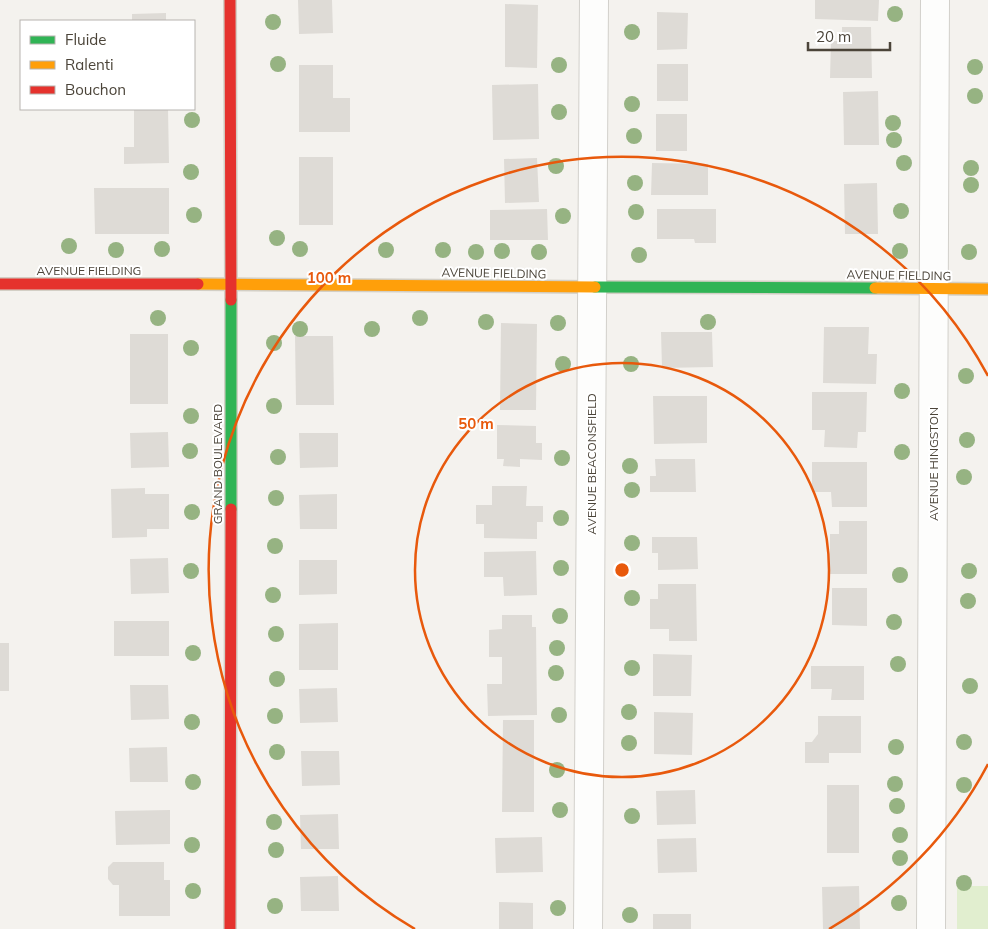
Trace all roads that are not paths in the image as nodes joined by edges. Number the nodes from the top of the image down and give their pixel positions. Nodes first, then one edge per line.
1 (230, 0) edge
2 (594, 0) edge
3 (935, 0) edge
4 (0, 284) edge
5 (231, 284) junction
6 (592, 286) junction
7 (934, 289) junction
8 (988, 289) edge
9 (230, 929) edge
10 (588, 929) edge
11 (931, 929) edge

1 - 5 street, GRAND BOULEVARD
2 - 6 street, AVENUE BEACONSFIELD
3 - 7 street, AVENUE HINGSTON
4 - 5 street, AVENUE FIELDING
5 - 6 street, AVENUE FIELDING
5 - 9 street, GRAND BOULEVARD
6 - 7 street, AVENUE FIELDING
6 - 10 street, AVENUE BEACONSFIELD
7 - 8 street, AVENUE FIELDING
7 - 11 street, AVENUE HINGSTON

